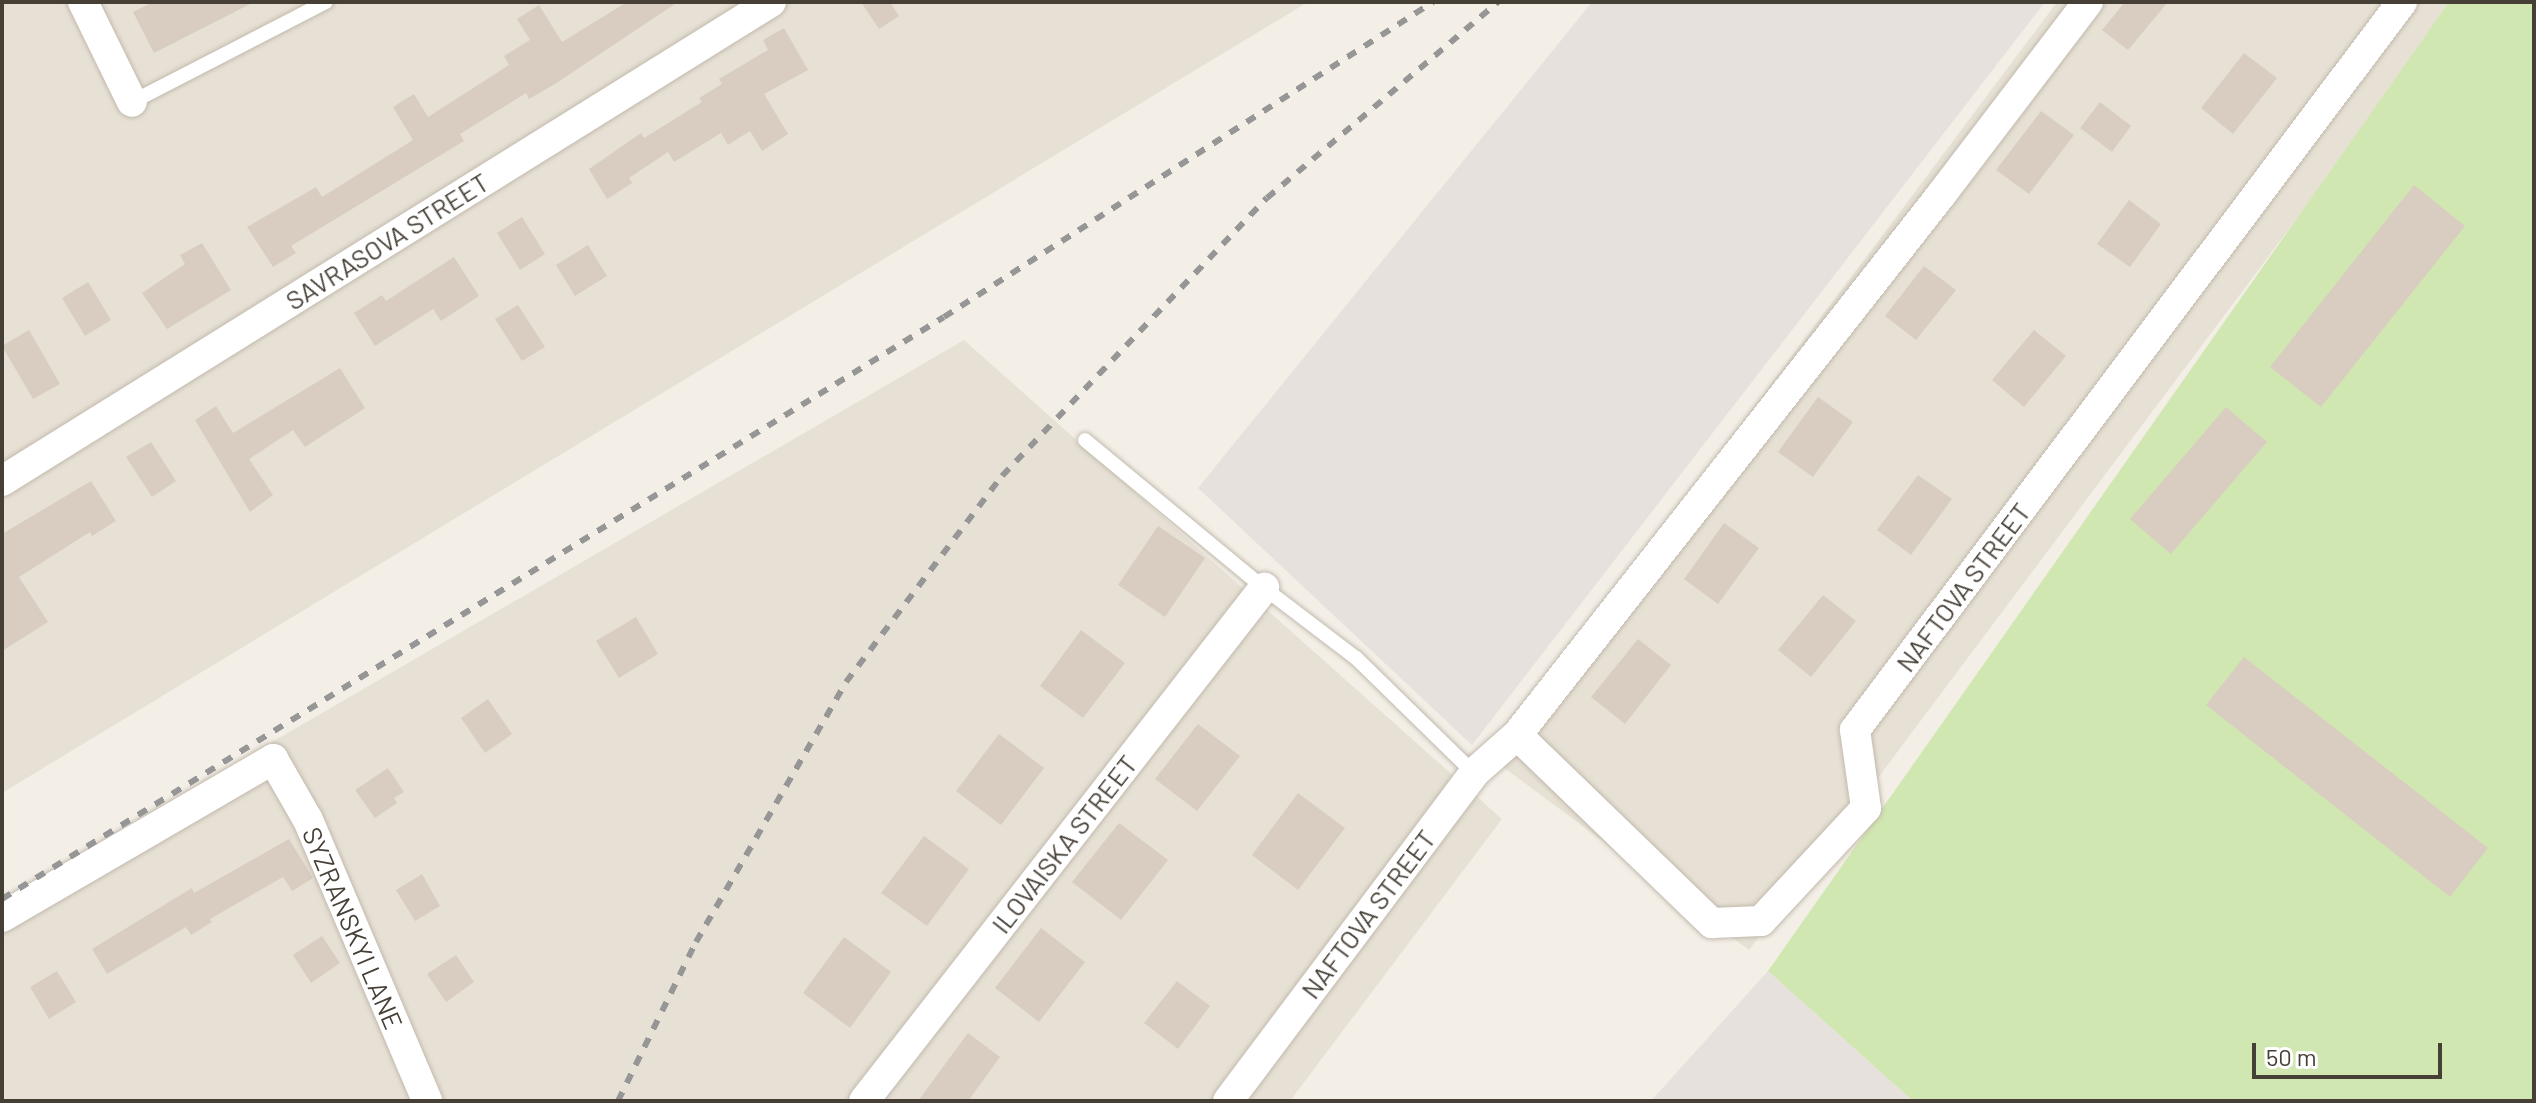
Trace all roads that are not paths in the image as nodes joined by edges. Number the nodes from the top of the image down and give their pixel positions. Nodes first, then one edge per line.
1 (83, 2) edge
2 (326, 2) edge
3 (771, 2) edge
4 (2088, 2) edge
5 (2402, 2) edge
6 (132, 102) joint
7 (1085, 440) dead end
8 (2, 481) edge
9 (1264, 588) junction
10 (1517, 735) junction
11 (1474, 773) junction
12 (2, 917) edge
13 (427, 1101) edge
14 (864, 1101) edge
15 (1228, 1101) edge

1 - 6 street
2 - 6 lane
3 - 8 street, SAVRASOVA STREET
4 - 10 street, NAFTOVA STREET
5 - 10 street, NAFTOVA STREET
7 - 9 lane
9 - 11 lane
9 - 14 street, ILOVAISKA STREET
10 - 11 street, NAFTOVA STREET
11 - 15 street, NAFTOVA STREET
12 - 13 street, SYZRANSKYI LANE

